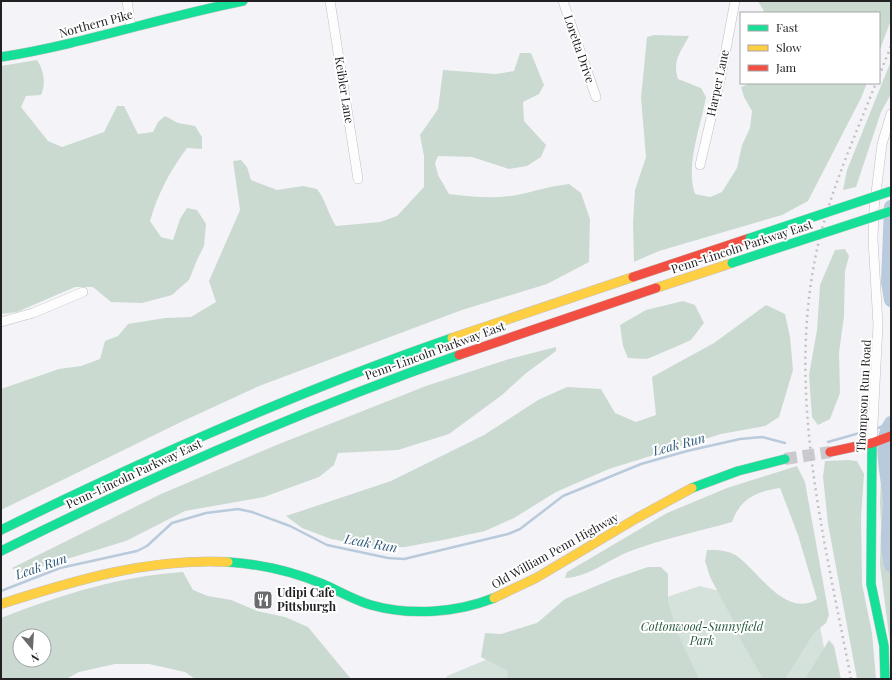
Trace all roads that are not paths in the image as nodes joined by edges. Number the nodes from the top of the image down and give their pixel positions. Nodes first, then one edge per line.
1 (127, 1) edge
2 (243, 1) edge
3 (330, 1) edge
4 (563, 1) edge
5 (735, 1) edge
6 (131, 27) junction
7 (1, 57) edge
8 (596, 97) dead end
9 (891, 114) edge
10 (700, 165) dead end
11 (358, 179) dead end
12 (891, 192) edge
13 (891, 210) edge
14 (83, 292) dead end
15 (1, 322) edge
16 (891, 436) edge
17 (876, 440) junction
18 (830, 452) tunnel mouth
19 (785, 459) tunnel mouth
20 (1, 530) edge
21 (1, 551) edge
22 (1, 604) edge
23 (885, 679) edge

1 - 6 street
2 - 6 main road, Northern Pike
3 - 11 street, Keibler Lane
4 - 8 street, Loretta Drive
5 - 10 street, Harper Lane
6 - 7 main road, Northern Pike
9 - 17 street, Thompson Run Road
12 - 20 main road, Penn-Lincoln Parkway East, bridge
13 - 21 main road, Penn-Lincoln Parkway East, bridge
14 - 15 street
16 - 17 main road
17 - 18 main road
17 - 23 main road, Thompson Run Road
19 - 22 main road, Old William Penn Highway

